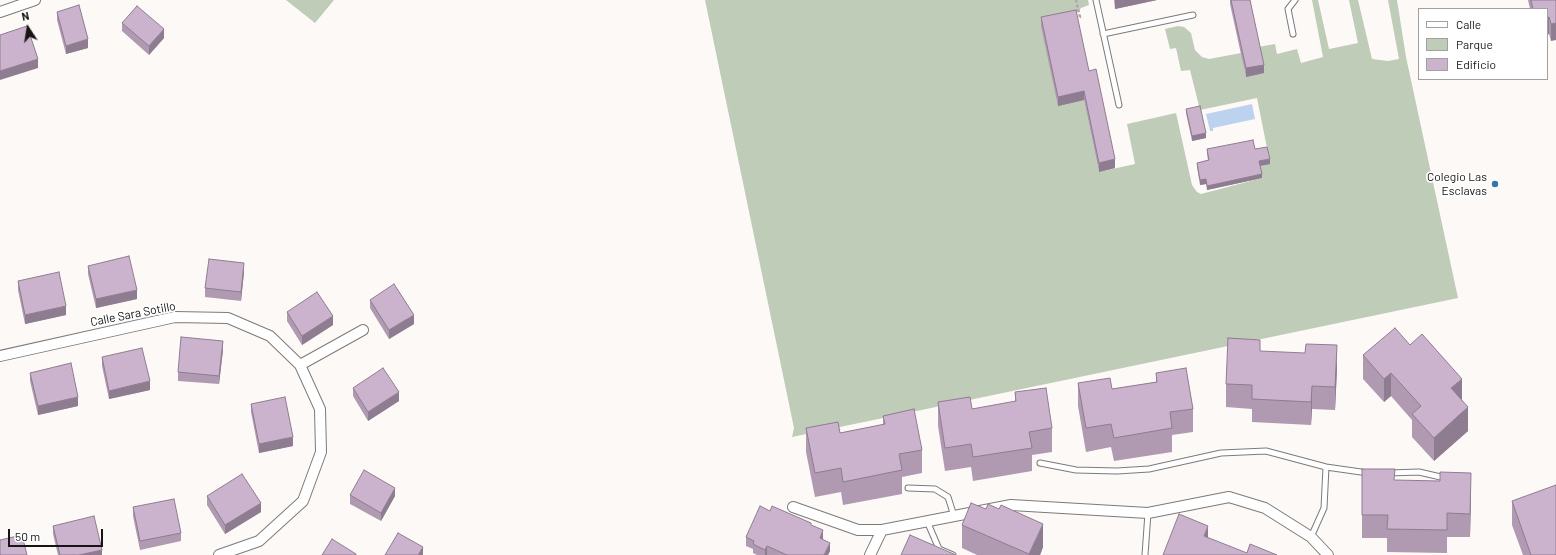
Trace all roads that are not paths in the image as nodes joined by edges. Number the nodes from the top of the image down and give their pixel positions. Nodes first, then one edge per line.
1 (35, 0) edge
2 (1096, 0) edge
3 (1295, 0) edge
4 (0, 12) edge
5 (1194, 15) dead end
6 (1103, 34) junction
7 (1293, 34) dead end
8 (1119, 105) dead end
9 (363, 330) dead end
10 (0, 356) edge
11 (300, 365) junction
12 (1040, 463) dead end
13 (1326, 467) junction
14 (1371, 473) edge
15 (1385, 474) edge
16 (1445, 478) edge
17 (908, 488) dead end
18 (793, 507) dead end
19 (1148, 513) junction
20 (954, 516) junction
21 (927, 521) junction
22 (882, 530) junction
23 (1311, 537) junction
24 (219, 555) edge
25 (870, 555) edge
26 (953, 555) edge
27 (1145, 555) edge
28 (1328, 555) edge

1 - 4 street
2 - 6 lane
3 - 7 lane
5 - 6 lane
6 - 8 lane
9 - 11 street
10 - 11 street, Calle Sara Sotillo
11 - 24 street, Calle Sara Sotillo
12 - 13 lane
13 - 14 lane
13 - 23 lane
15 - 16 lane
17 - 20 lane
18 - 22 street
19 - 20 street
19 - 23 street
19 - 27 lane
20 - 21 street
21 - 22 street
21 - 26 lane
22 - 25 street
23 - 28 street

